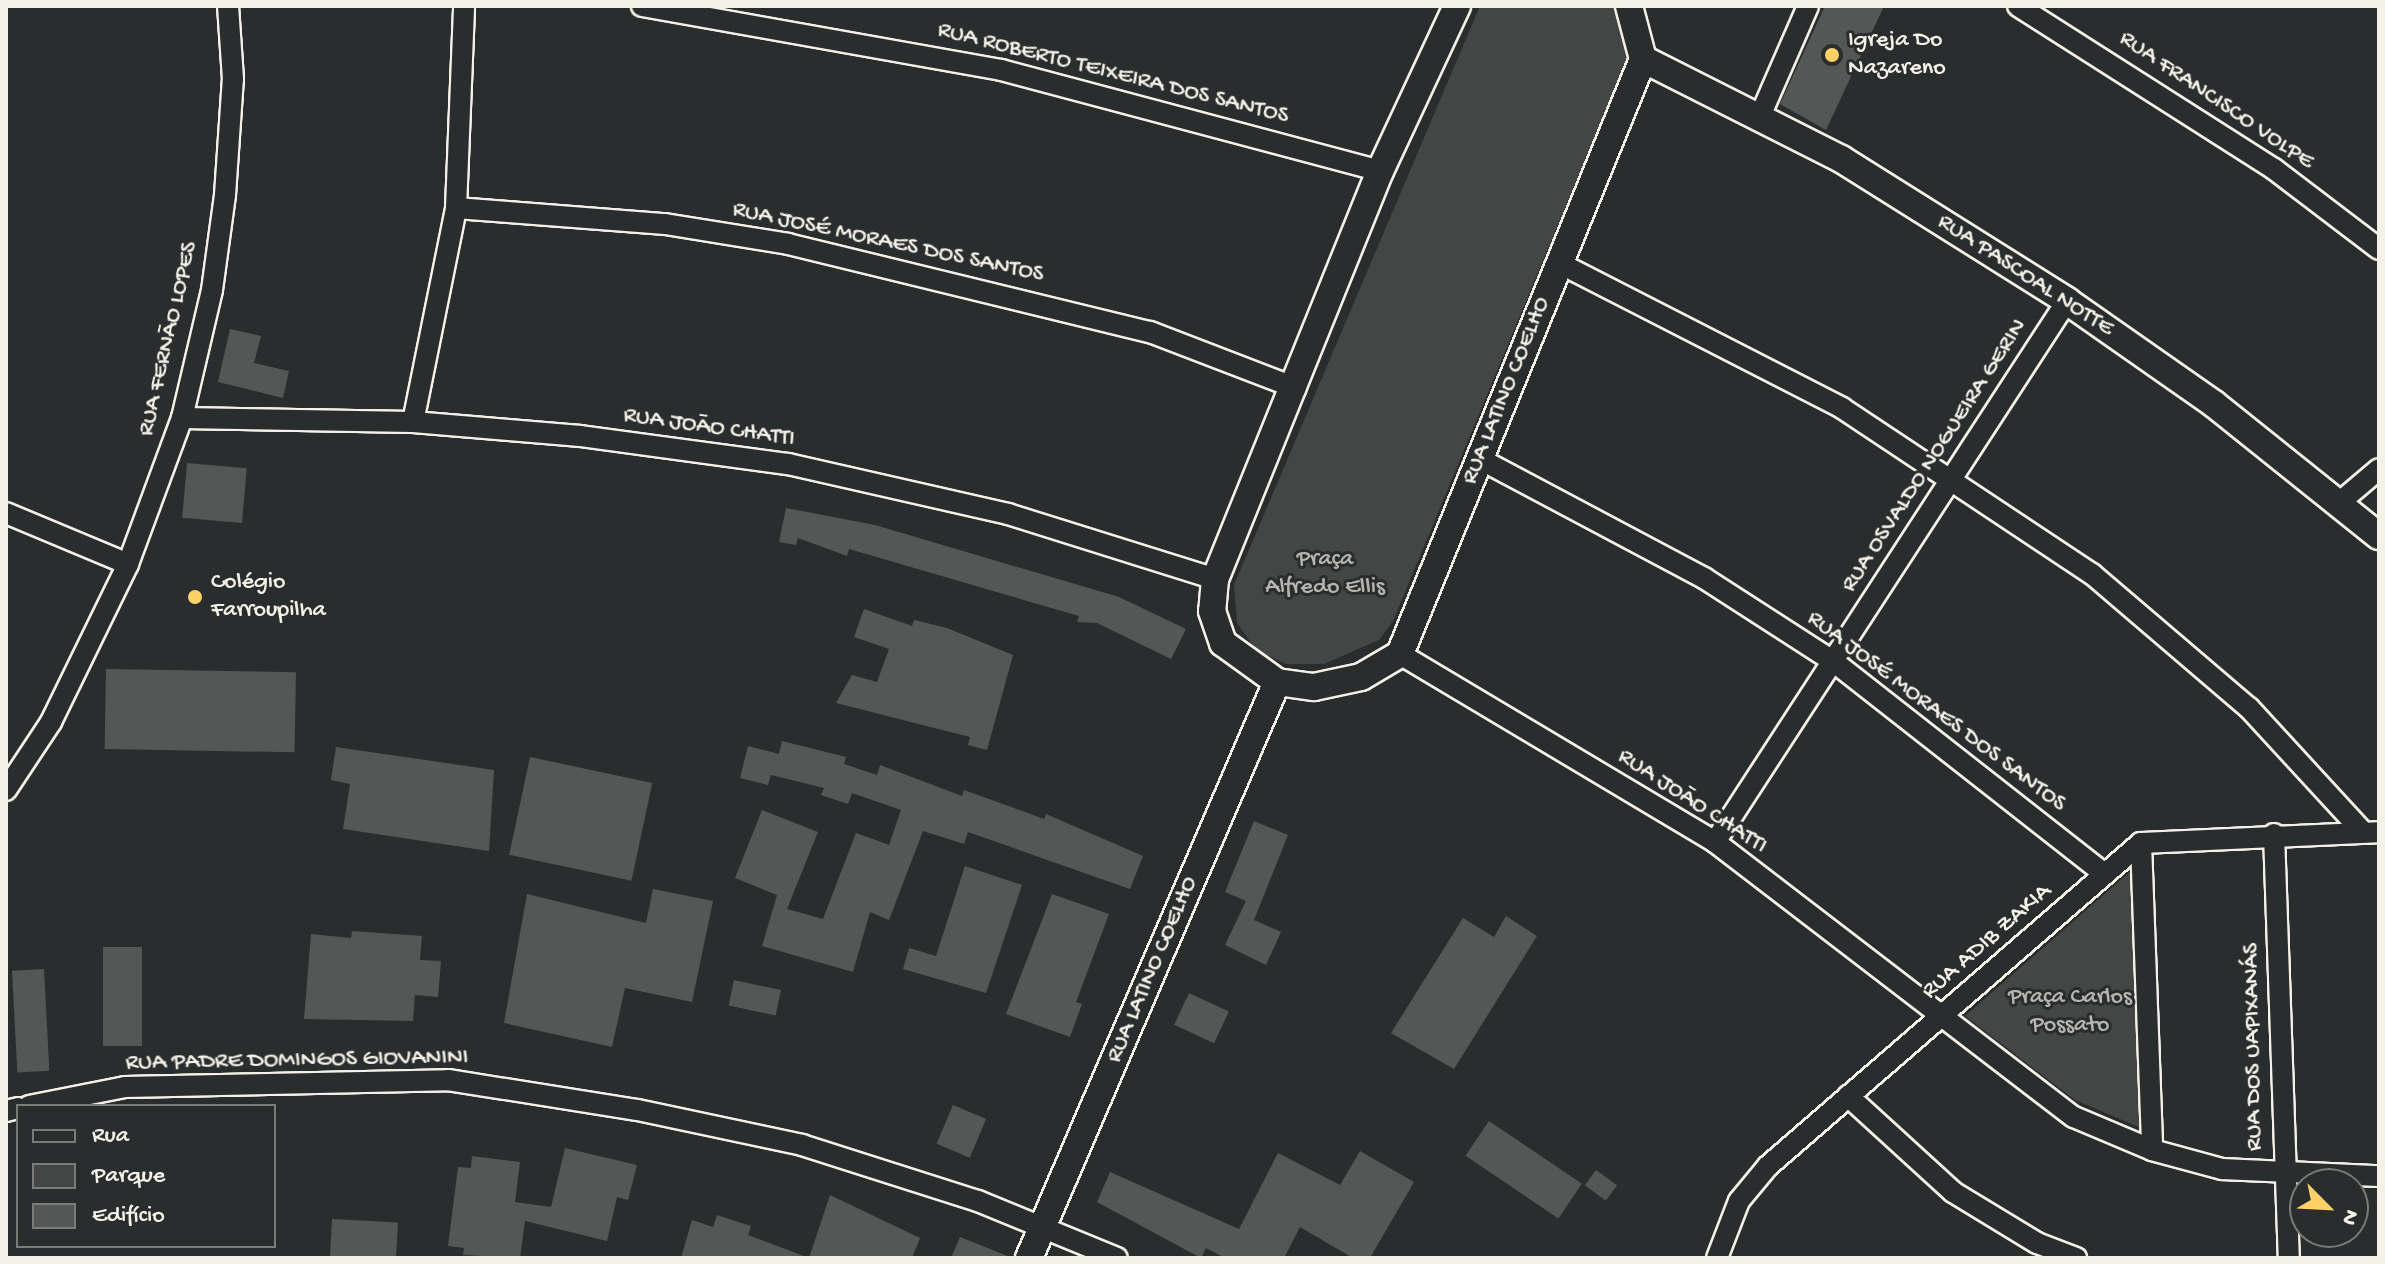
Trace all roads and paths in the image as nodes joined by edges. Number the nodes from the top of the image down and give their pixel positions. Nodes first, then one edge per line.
1 (228, 6) edge
2 (464, 6) edge
3 (642, 6) edge
4 (1457, 6) edge
5 (1629, 6) edge
6 (1808, 6) edge
7 (2018, 6) edge
8 (1643, 59) junction
9 (1760, 116) junction
10 (1380, 171) junction
11 (456, 208) junction
12 (2379, 249) edge
13 (1559, 263) junction
14 (2067, 301) junction
15 (1296, 388) junction
16 (182, 418) junction
17 (413, 422) junction
18 (1480, 459) junction
19 (2379, 469) edge
20 (1950, 479) junction
21 (2339, 503) junction
22 (6, 513) edge
23 (2379, 536) edge
24 (128, 564) junction
25 (1215, 579) junction
26 (1400, 654) junction
27 (1833, 661) junction
28 (1277, 682) junction
29 (6, 790) edge
30 (2371, 832) edge
31 (2274, 834) junction
32 (1715, 842) junction
33 (2141, 843) junction
34 (2105, 874) junction
35 (1942, 1016) junction
36 (1848, 1096) junction
37 (39, 1104) edge
38 (2152, 1150) junction
39 (2283, 1175) junction
40 (2379, 1176) edge
41 (1042, 1227) junction
42 (2034, 1251) edge
43 (1029, 1258) edge
44 (1117, 1258) edge
45 (1717, 1258) edge
46 (2076, 1258) edge
47 (2289, 1258) edge

1 - 16 street, RUA FERNÃO LOPES
2 - 11 street
3 - 10 street, RUA ROBERTO TEIXEIRA DOS SANTOS
4 - 10 street
5 - 8 street
6 - 9 street
7 - 12 street, RUA FRANCISCO VOLPE
8 - 9 street, RUA PASCOAL NOTTE
8 - 13 street, RUA LATINO COELHO
9 - 14 street, RUA PASCOAL NOTTE
10 - 15 street
11 - 15 street, RUA JOSÉ MORAES DOS SANTOS
11 - 17 street
13 - 18 street, RUA LATINO COELHO
13 - 20 street
14 - 20 street, RUA OSVALDO NOGUEIRA GERIN
14 - 21 street, RUA PASCOAL NOTTE
15 - 25 street
16 - 17 street, RUA JOÃO CHATTI
16 - 24 street, RUA FERNÃO LOPES
17 - 25 street, RUA JOÃO CHATTI
18 - 26 street, RUA LATINO COELHO
18 - 27 street, RUA JOSÉ MORAES DOS SANTOS
19 - 21 street
20 - 27 street, RUA OSVALDO NOGUEIRA GERIN
20 - 30 street
21 - 23 street, RUA PASCOAL NOTTE
22 - 24 street
24 - 29 street, RUA FERNÃO LOPES
25 - 28 street
26 - 28 street
26 - 32 street, RUA JOÃO CHATTI
27 - 32 street, RUA OSVALDO NOGUEIRA GERIN
27 - 34 street, RUA JOSÉ MORAES DOS SANTOS
28 - 41 street, RUA LATINO COELHO
30 - 31 street
31 - 33 street
31 - 39 street, RUA DOS UAPIXANÁS
32 - 35 street, RUA JOÃO CHATTI
33 - 34 street, RUA ADIB ZAKIA
33 - 38 street
34 - 35 street, RUA ADIB ZAKIA
35 - 36 street, RUA ADIB ZAKIA
35 - 38 street, RUA JOÃO CHATTI
36 - 42 street
36 - 45 street, RUA ADIB ZAKIA
37 - 41 street, RUA PADRE DOMINGOS GIOVANINI
38 - 39 street, RUA JOÃO CHATTI
39 - 40 street, RUA JOÃO CHATTI
39 - 47 street, RUA DOS UAPIXANÁS
41 - 43 street, RUA LATINO COELHO
41 - 44 street, RUA PADRE DOMINGOS GIOVANINI
42 - 46 street

